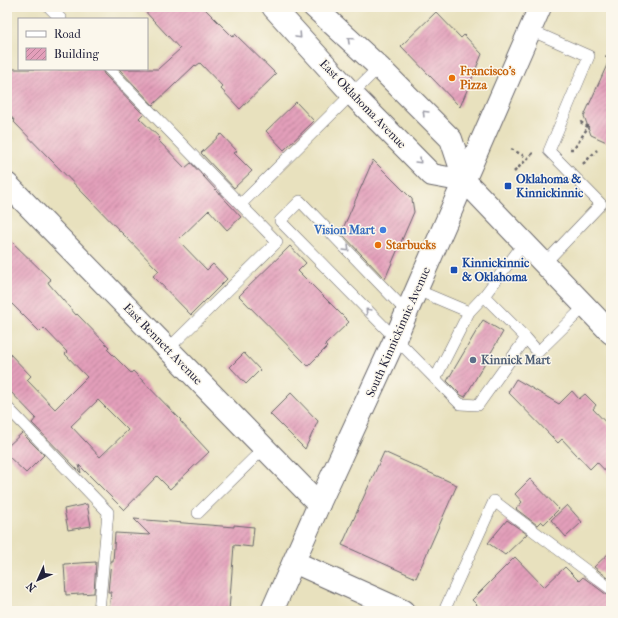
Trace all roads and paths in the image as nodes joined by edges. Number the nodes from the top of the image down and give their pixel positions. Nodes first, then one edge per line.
1 (49, 7) edge
2 (273, 7) edge
3 (314, 7) edge
4 (540, 7) edge
5 (60, 18) edge
6 (530, 30) junction
7 (379, 67) junction
8 (110, 70) edge
9 (352, 94) junction
10 (511, 149) dead end
11 (534, 152) dead end
12 (528, 158) junction
13 (514, 172) dead end
14 (465, 181) junction
15 (7, 184) edge
16 (241, 204) junction
17 (524, 243) junction
18 (544, 264) junction
19 (417, 290) junction
20 (484, 296) junction
21 (585, 306) junction
22 (407, 312) junction
23 (469, 312) junction
24 (611, 333) edge
25 (526, 338) junction
26 (396, 339) junction
27 (168, 349) junction
28 (435, 379) junction
29 (7, 408) edge
30 (264, 448) junction
31 (319, 504) junction
32 (198, 513) dead end
33 (294, 562) junction
34 (611, 589) edge
35 (99, 611) edge
36 (272, 611) edge
37 (403, 611) edge
38 (444, 611) edge

1 - 5 lane
2 -> 9 street, East Oklahoma Avenue
7 -> 3 street
4 - 6 street, South Kinnickinnic Avenue
6 - 14 street, South Kinnickinnic Avenue
6 - 18 lane
7 - 9 lane
14 -> 7 street
8 - 16 lane
9 -> 14 street, East Oklahoma Avenue
9 - 16 lane
10 - 12 path
11 - 12 path
12 - 13 path
14 - 17 street
14 - 19 street, South Kinnickinnic Avenue
15 - 27 street, East Bennett Avenue
16 - 27 lane
17 - 18 street
17 - 20 lane
18 - 21 street
19 - 22 street, South Kinnickinnic Avenue
19 - 23 lane
20 - 23 lane
20 - 25 lane
21 - 24 street
21 - 25 lane
22 - 26 street, South Kinnickinnic Avenue
26 -> 22 lane
23 - 28 lane
25 - 28 lane
26 - 28 lane
26 - 31 street, South Kinnickinnic Avenue
27 - 30 street, East Bennett Avenue
29 - 35 lane
30 - 31 street, East Bennett Avenue
30 - 32 lane
31 - 33 street, South Kinnickinnic Avenue
33 - 36 street, South Kinnickinnic Avenue
33 - 37 street
34 - 38 lane

